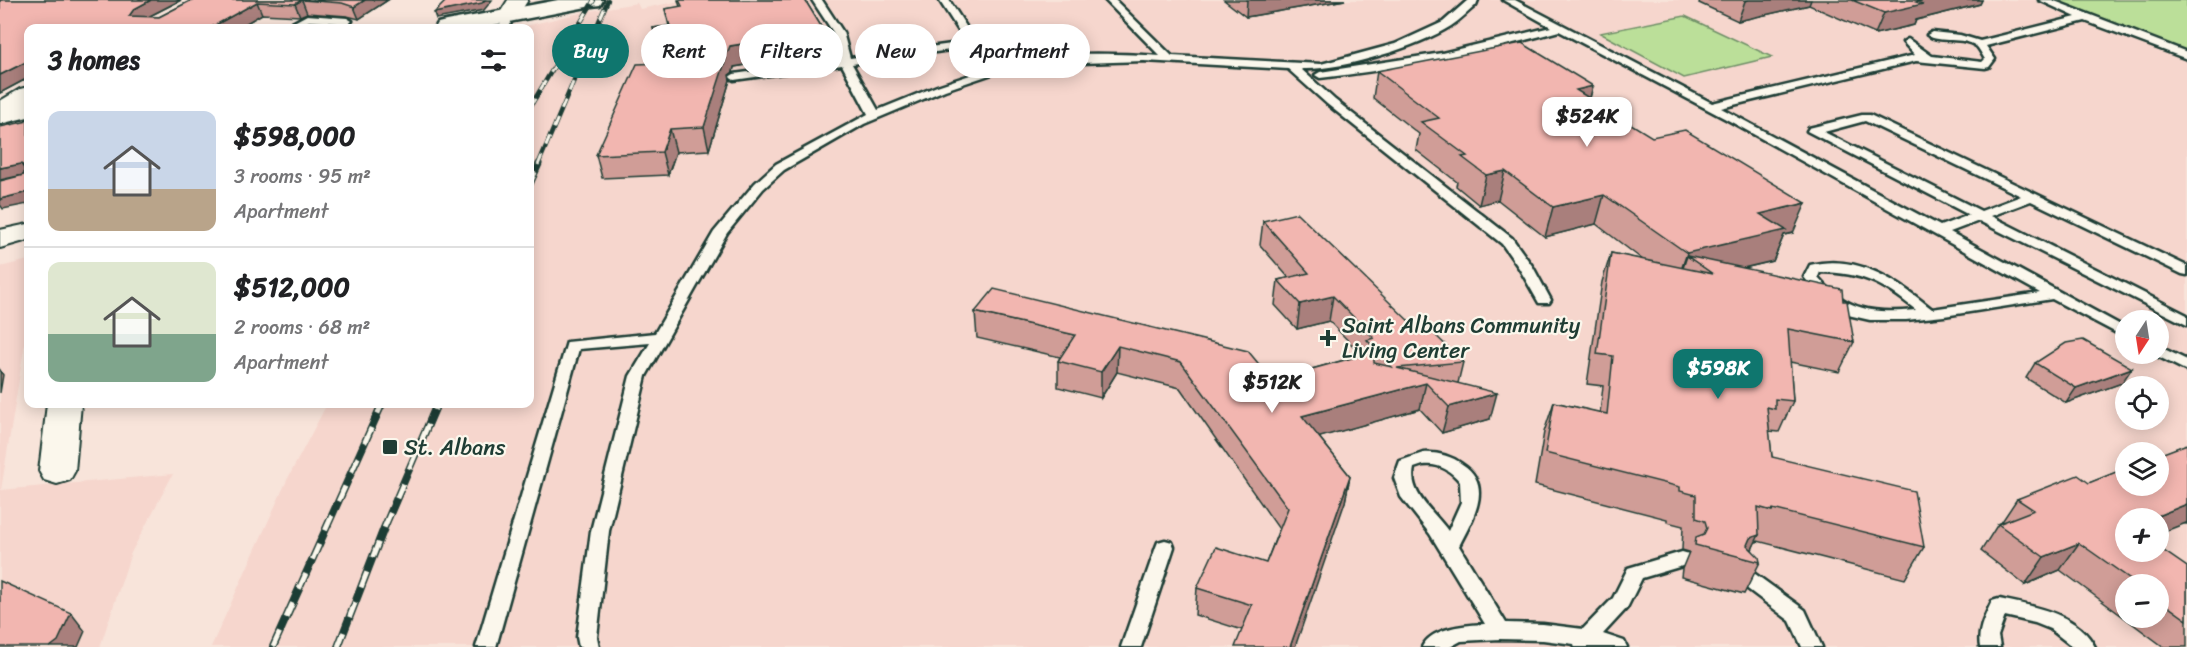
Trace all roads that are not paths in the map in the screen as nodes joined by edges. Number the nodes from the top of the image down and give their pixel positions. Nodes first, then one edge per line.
1 (592, 0) edge
2 (818, 0) edge
3 (944, 0) edge
4 (1110, 0) edge
5 (1473, 0) edge
6 (1508, 0) edge
7 (2044, 0) edge
8 (510, 15) edge
9 (2085, 18) junction
10 (296, 24) edge
11 (344, 24) edge
12 (466, 24) edge
13 (960, 24) edge
14 (1561, 27) junction
15 (1932, 35) dead end
16 (1908, 42) dead end
17 (1980, 44) junction
18 (949, 48) edge
19 (2187, 56) edge
20 (1090, 59) edge
21 (1169, 59) junction
22 (1929, 59) junction
23 (846, 62) junction
24 (1290, 65) junction
25 (734, 77) dead end
26 (1302, 77) junction
27 (971, 78) edge
28 (24, 97) edge
29 (1711, 107) junction
30 (24, 111) edge
31 (0, 114) edge
32 (875, 116) junction
33 (2033, 196) junction
34 (1980, 215) junction
35 (1937, 231) junction
36 (24, 233) edge
37 (0, 239) edge
38 (2187, 271) edge
39 (2053, 295) junction
40 (1544, 300) dead end
41 (1928, 313) junction
42 (2187, 321) edge
43 (2115, 328) edge
44 (660, 337) junction
45 (2169, 357) edge
46 (2187, 366) edge
47 (64, 408) edge
48 (57, 471) dead end
49 (1165, 547) dead end
50 (1449, 547) junction
51 (1682, 559) dead end
52 (1743, 576) edge
53 (1500, 631) junction
54 (1584, 643) edge
55 (486, 647) edge
56 (589, 647) edge
57 (1131, 647) edge
58 (1432, 647) edge
59 (1617, 647) edge
60 (1812, 647) edge
61 (1990, 647) edge
62 (2085, 647) edge

1 - 8 street
2 - 23 lane
3 - 13 lane
4 - 21 lane
5 - 24 lane
6 - 14 lane
7 - 9 lane
8 - 12 street
9 - 17 lane
9 - 19 lane
10 - 11 lane
14 - 26 lane
14 - 29 lane
15 - 17 lane
16 - 22 lane
17 - 22 lane
18 - 23 lane
20 - 21 lane
21 - 24 lane
22 - 29 lane
23 - 25 lane
23 - 32 lane
24 - 26 lane
26 - 40 lane
27 - 32 lane
28 - 31 street
29 - 35 lane
30 - 31 street
32 - 44 lane
33 - 34 lane
33 - 34 lane
33 - 38 lane
34 - 35 lane
34 - 42 lane
35 - 39 lane
36 - 37 street
39 - 41 lane
39 - 43 lane
41 - 41 lane
44 - 55 lane
44 - 56 lane
45 - 46 lane
47 - 48 street
49 - 57 lane
50 - 50 lane
50 - 53 lane
51 - 54 lane
52 - 60 lane
53 - 54 lane
53 - 58 lane
54 - 59 lane
61 - 62 lane

